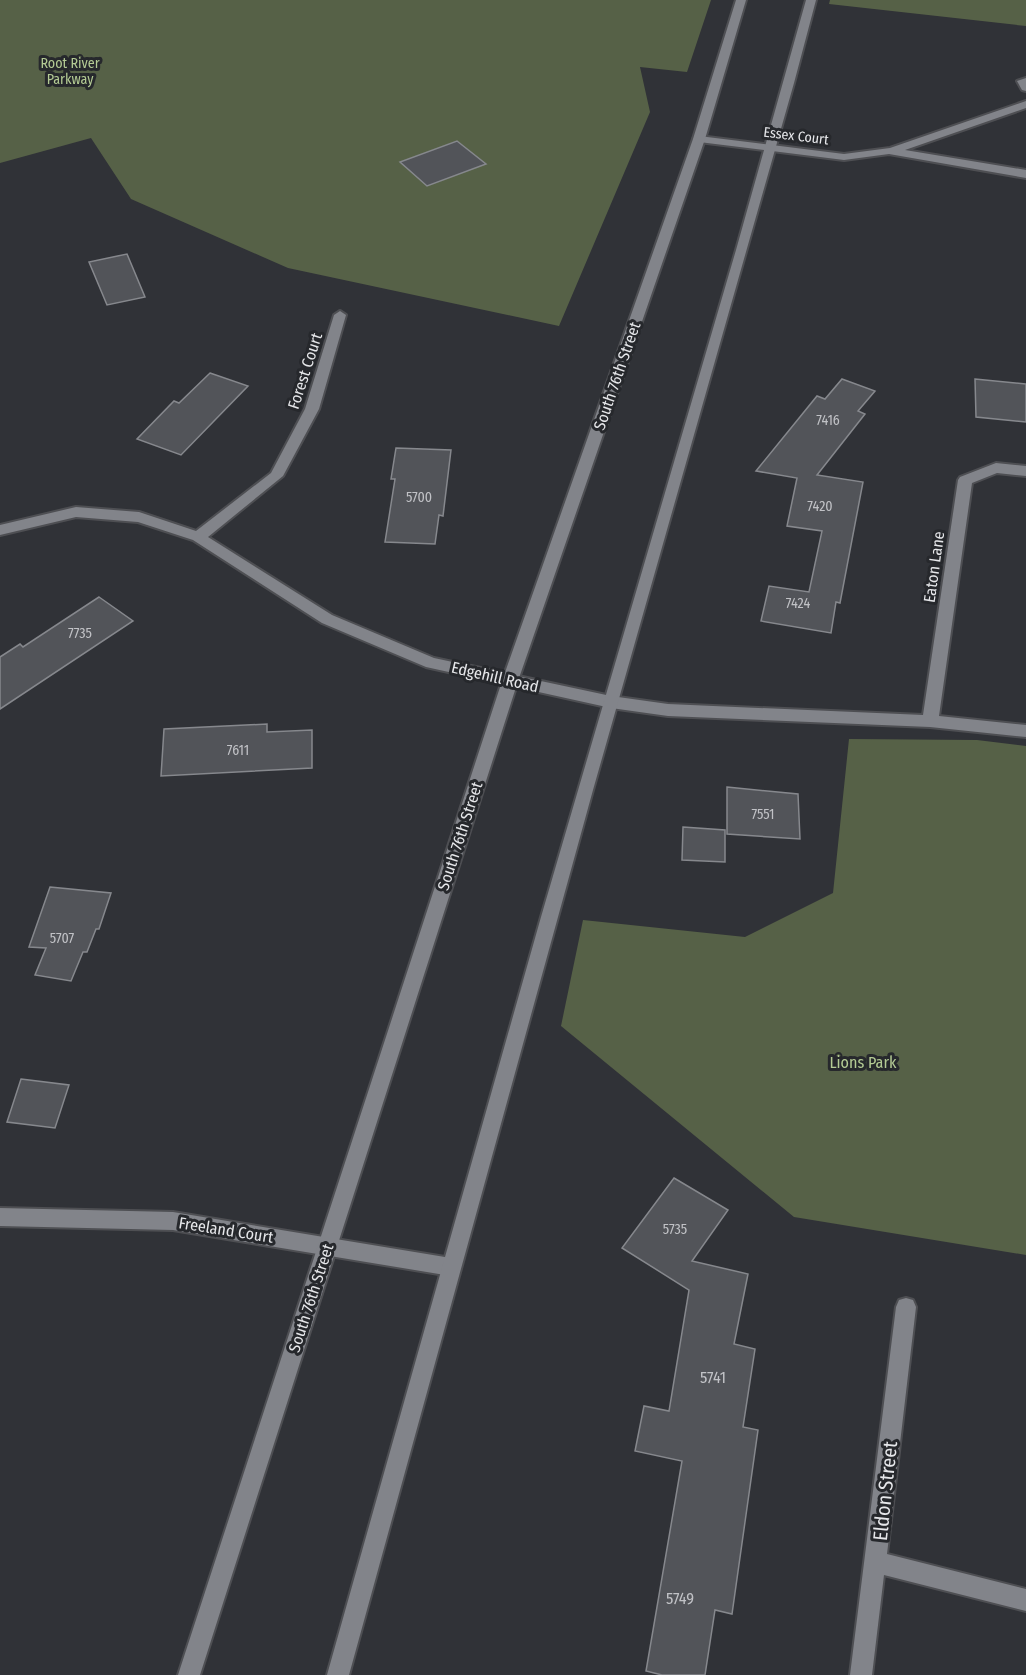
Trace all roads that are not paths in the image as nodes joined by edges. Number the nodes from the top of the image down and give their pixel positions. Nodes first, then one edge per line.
1 (741, 0) edge
2 (811, 0) edge
3 (1026, 81) edge
4 (1026, 88) edge
5 (1026, 104) edge
6 (699, 139) junction
7 (772, 148) junction
8 (889, 151) junction
9 (1026, 174) edge
10 (340, 315) dead end
11 (1026, 471) edge
12 (0, 530) edge
13 (198, 537) junction
14 (510, 681) junction
15 (610, 702) junction
16 (930, 721) junction
17 (1026, 731) edge
18 (0, 1217) edge
19 (327, 1246) junction
20 (451, 1267) junction
21 (906, 1307) dead end
22 (877, 1562) junction
23 (1026, 1600) edge
24 (189, 1675) edge
25 (339, 1675) edge
26 (861, 1675) edge

1 - 6 main road, South 76th Street
2 - 7 main road
3 - 4 main road
5 - 8 main road, Essex Court
6 - 7 main road, Essex Court
6 - 14 main road, South 76th Street
7 - 8 main road, Essex Court
7 - 15 main road
8 - 9 main road, Essex Court
10 - 13 main road, Forest Court
11 - 16 main road, Eaton Lane
12 - 13 main road, Edgehill Road
13 - 14 main road, Edgehill Road
14 - 15 main road, Edgehill Road
14 - 19 main road, South 76th Street
15 - 16 main road, Edgehill Road
15 - 20 main road
16 - 17 main road, Edgehill Road
18 - 19 main road, Freeland Court
19 - 20 main road, Freeland Court
19 - 24 main road, South 76th Street
20 - 25 main road
21 - 22 main road, Eldon Street
22 - 23 main road
22 - 26 main road, Eldon Street

